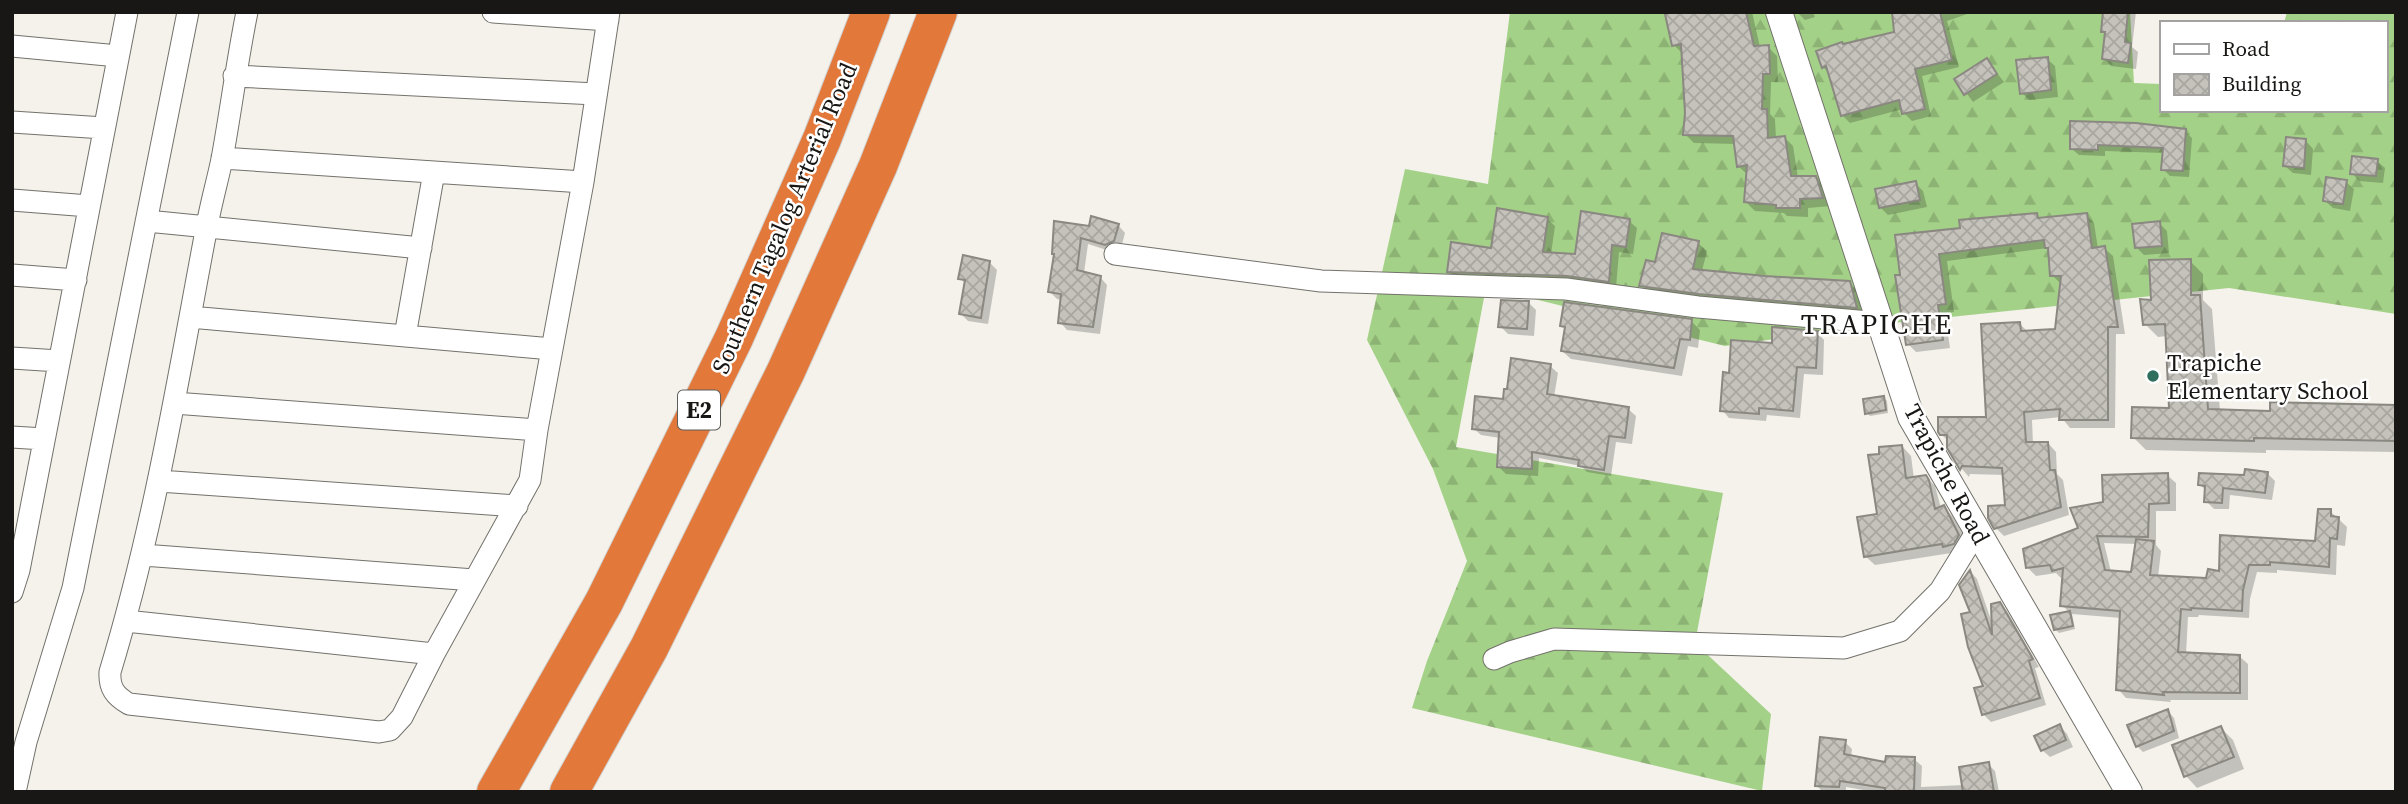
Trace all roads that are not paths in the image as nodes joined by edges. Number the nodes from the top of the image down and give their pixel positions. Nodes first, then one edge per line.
1 (127, 12) edge
2 (188, 12) edge
3 (247, 12) edge
4 (493, 12) edge
5 (871, 12) edge
6 (938, 12) edge
7 (1779, 12) edge
8 (608, 16) edge
9 (12, 46) edge
10 (118, 56) junction
11 (234, 76) junction
12 (596, 94) junction
13 (12, 122) edge
14 (104, 128) junction
15 (222, 158) junction
16 (435, 172) junction
17 (583, 182) junction
18 (12, 200) edge
19 (89, 206) junction
20 (147, 221) junction
21 (206, 227) junction
22 (421, 248) junction
23 (1115, 254) dead end
24 (12, 275) edge
25 (76, 280) junction
26 (190, 317) junction
27 (1881, 323) junction
28 (405, 336) junction
29 (552, 349) junction
30 (12, 358) edge
31 (59, 362) junction
32 (174, 403) junction
33 (537, 430) junction
34 (12, 437) edge
35 (44, 439) junction
36 (159, 481) junction
37 (517, 506) junction
38 (20, 523) edge
39 (1977, 531) junction
40 (143, 555) junction
41 (474, 580) junction
42 (12, 592) edge
43 (126, 621) junction
44 (434, 654) junction
45 (1494, 659) dead end
46 (26, 743) junction
47 (12, 764) edge
48 (15, 792) edge
49 (496, 792) edge
50 (569, 792) edge
51 (2129, 792) edge

1 - 10 street
2 - 20 street
3 - 11 street
4 - 8 street
5 - 49 highway, Southern Tagalog Arterial Road / E2
6 - 50 highway, E2
7 - 27 street, Trapiche Road
8 - 12 street
9 - 10 street
10 - 14 street
11 - 12 street
11 - 15 street
12 - 17 street
13 - 14 street
14 - 19 street
15 - 16 street
15 - 21 street
16 - 17 street
16 - 22 street
17 - 29 street
18 - 19 street
19 - 25 street
20 - 21 street
20 - 46 street
21 - 22 street
21 - 26 street
22 - 28 street
23 - 27 street
24 - 25 street
25 - 31 street
26 - 28 street
26 - 32 street
27 - 39 street, Trapiche Road
28 - 29 street
29 - 33 street
30 - 31 street
31 - 35 street
32 - 33 street
32 - 36 street
33 - 37 street
34 - 35 street
35 - 38 street
36 - 37 street
36 - 40 street
37 - 41 street
38 - 42 street
39 - 45 street
39 - 51 street, Trapiche Road
40 - 41 street
40 - 43 street
41 - 44 street
43 - 44 street
43 - 44 street
46 - 47 street
46 - 48 street

